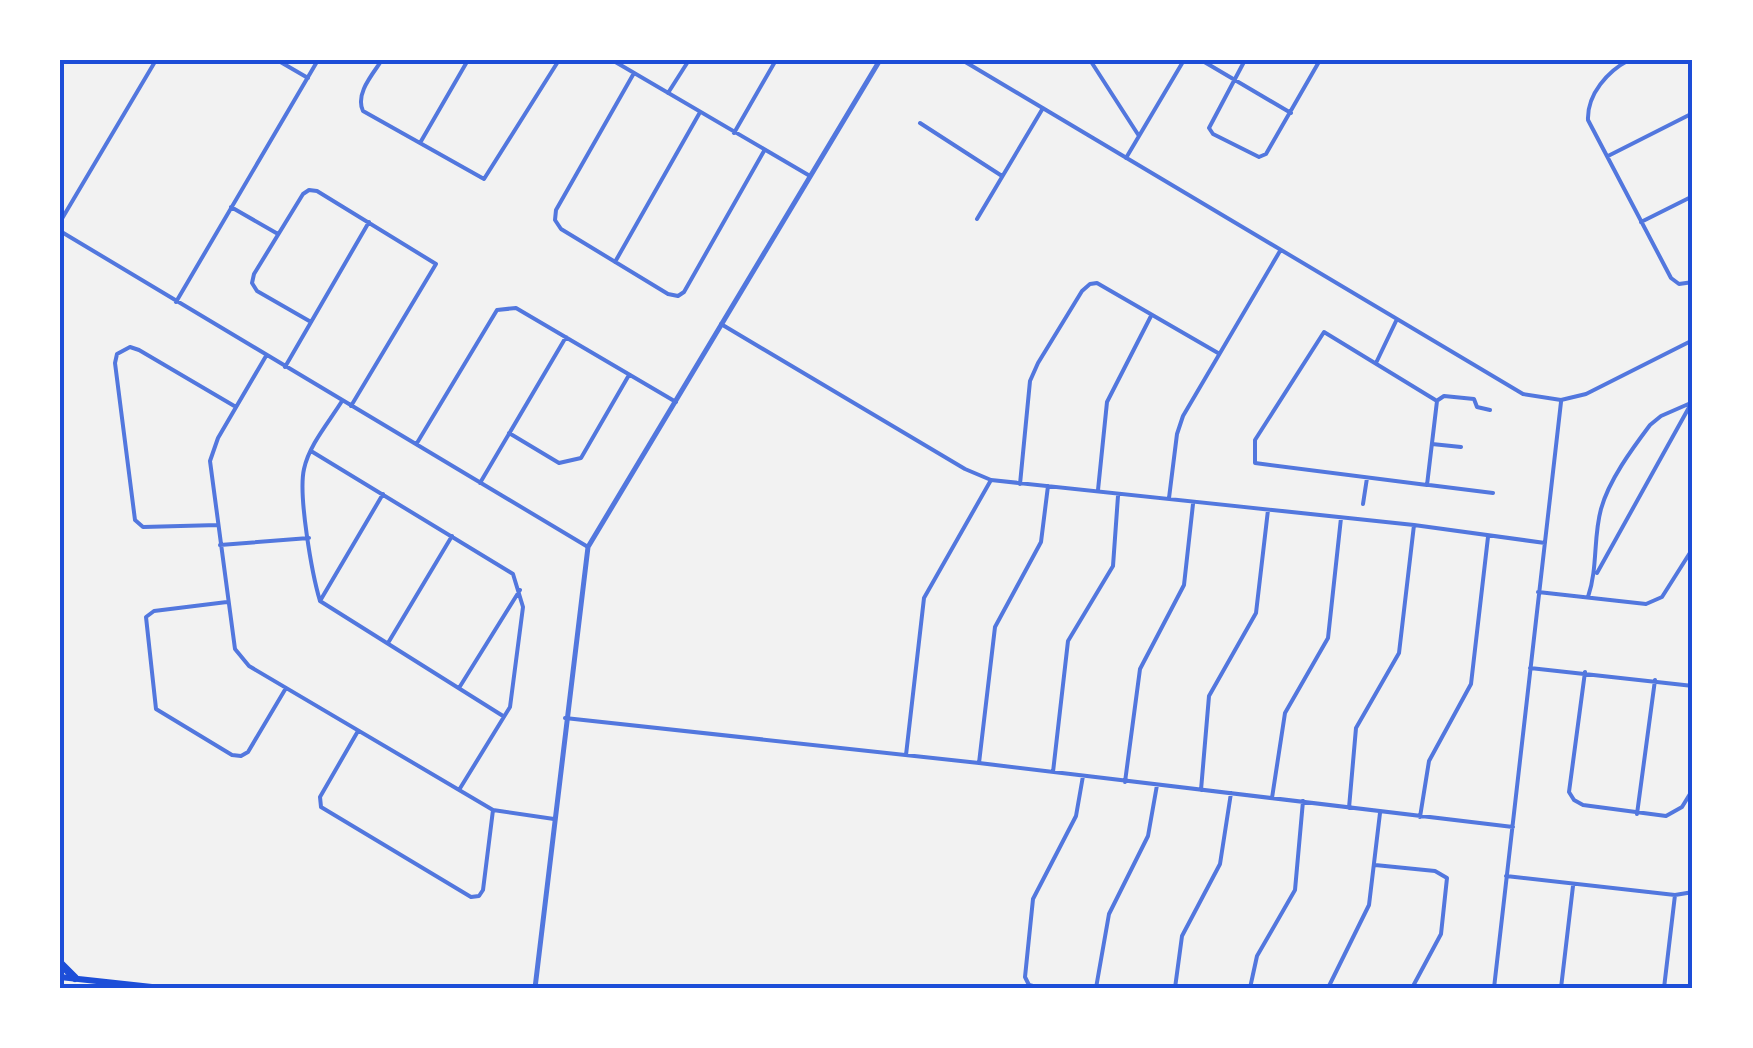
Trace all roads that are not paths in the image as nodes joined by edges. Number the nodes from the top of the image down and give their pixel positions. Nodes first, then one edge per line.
1 (156, 60) edge
2 (277, 60) edge
3 (318, 60) edge
4 (382, 60) edge
5 (468, 60) edge
6 (558, 60) edge
7 (612, 60) edge
8 (689, 60) edge
9 (776, 60) edge
10 (880, 60) edge
11 (962, 60) edge
12 (1090, 60) edge
13 (1184, 60) edge
14 (1200, 60) edge
15 (1245, 60) edge
16 (1320, 60) edge
17 (1629, 60) edge
18 (634, 73) junction
19 (308, 78) junction
20 (1233, 79) junction
21 (668, 93) junction
22 (1042, 108) junction
23 (1290, 112) junction
24 (700, 113) junction
25 (1693, 114) edge
26 (920, 123) dead end
27 (734, 133) junction
28 (1139, 136) junction
29 (420, 144) junction
30 (764, 150) junction
31 (1608, 156) junction
32 (1126, 158) junction
33 (810, 176) junction
34 (1002, 176) junction
35 (1693, 196) edge
36 (232, 207) junction
37 (977, 219) dead end
38 (60, 222) edge
39 (369, 222) junction
40 (1642, 222) junction
41 (60, 232) edge
42 (278, 234) junction
43 (1281, 250) junction
44 (614, 262) junction
45 (1693, 282) edge
46 (176, 302) junction
47 (1151, 316) junction
48 (1397, 319) junction
49 (310, 322) junction
50 (721, 324) junction
51 (566, 337) junction
52 (1693, 340) edge
53 (1218, 353) junction
54 (266, 356) junction
55 (1376, 364) junction
56 (285, 367) junction
57 (630, 375) junction
58 (1436, 400) junction
59 (1561, 400) junction
60 (342, 401) junction
61 (676, 402) junction
62 (1693, 402) edge
63 (351, 406) junction
64 (236, 407) junction
65 (1490, 410) dead end
66 (510, 433) junction
67 (1432, 444) junction
68 (416, 445) junction
69 (1462, 447) dead end
70 (311, 451) junction
71 (1367, 478) junction
72 (991, 480) junction
73 (480, 483) junction
74 (1020, 484) junction
75 (1048, 485) junction
76 (1427, 485) junction
77 (1098, 491) junction
78 (1493, 493) dead end
79 (383, 494) junction
80 (1118, 494) junction
81 (1170, 498) junction
82 (1193, 502) junction
83 (1363, 504) dead end
84 (1268, 510) junction
85 (1341, 518) junction
86 (1414, 524) junction
87 (218, 525) junction
88 (452, 536) junction
89 (1488, 537) junction
90 (308, 538) junction
91 (1545, 542) junction
92 (220, 545) junction
93 (588, 547) junction
94 (1693, 548) edge
95 (1596, 575) junction
96 (520, 590) junction
97 (1538, 592) junction
98 (1588, 597) junction
99 (320, 600) junction
100 (227, 602) junction
101 (388, 645) junction
102 (1530, 668) junction
103 (1584, 672) junction
104 (1655, 680) junction
105 (1693, 686) edge
106 (286, 688) junction
107 (459, 689) junction
108 (503, 716) junction
109 (565, 718) junction
110 (358, 731) junction
111 (906, 755) junction
112 (979, 763) junction
113 (1053, 772) junction
114 (1083, 776) junction
115 (1125, 782) junction
116 (1158, 785) junction
117 (1693, 789) edge
118 (459, 790) junction
119 (1201, 790) junction
120 (1231, 793) junction
121 (1272, 798) junction
122 (1303, 801) junction
123 (1349, 808) junction
124 (493, 810) junction
125 (1380, 812) junction
126 (1637, 814) junction
127 (1420, 817) junction
128 (554, 819) junction
129 (1513, 827) junction
130 (1375, 866) junction
131 (1506, 876) junction
132 (1573, 886) junction
133 (1693, 892) edge
134 (1675, 895) junction
135 (60, 963) edge
136 (60, 976) edge
137 (74, 978) junction
138 (161, 988) edge
139 (535, 988) edge
140 (1041, 988) edge
141 (1096, 988) edge
142 (1175, 988) edge
143 (1250, 988) edge
144 (1328, 988) edge
145 (1412, 988) edge
146 (1494, 988) edge
147 (1561, 988) edge
148 (1664, 988) edge

1 - 38 street
2 - 19 street
3 - 19 street
4 - 29 street
5 - 29 street
6 - 29 street
7 - 18 street
8 - 21 street
9 - 27 street
10 - 33 street
11 - 22 street
12 - 28 street
13 - 28 street
14 - 20 street
15 - 20 street
16 - 23 street
17 - 31 street
18 - 21 street
18 - 44 street
19 - 36 street
20 - 23 street
20 - 23 street
21 - 24 street
22 - 32 street
22 - 34 street
24 - 27 street
24 - 44 street
25 - 31 street
26 - 34 street
27 - 30 street
28 - 32 street
30 - 33 street
30 - 44 street
31 - 40 street
32 - 43 street
33 - 50 street
34 - 37 street
35 - 40 street
36 - 42 street
36 - 46 street
39 - 42 street
39 - 49 street
39 - 63 street
40 - 45 street
41 - 46 street
42 - 49 street
43 - 48 street
43 - 53 street
46 - 54 street
47 - 53 street
47 - 74 street
47 - 77 street
48 - 55 street
48 - 59 street
49 - 56 street
50 - 61 street
50 - 72 street
51 - 57 street
51 - 66 street
51 - 68 street
52 - 59 street
53 - 81 street
54 - 56 street
54 - 64 street
55 - 58 street
55 - 71 street
56 - 60 street
57 - 61 street
57 - 66 street
58 - 65 street
58 - 67 street
59 - 91 street
60 - 63 street
60 - 70 street
61 - 93 street
62 - 95 street
62 - 95 street
63 - 68 street
64 - 87 street
64 - 87 street
66 - 73 street
67 - 69 street
67 - 76 street
68 - 73 street
70 - 79 street
70 - 90 street
71 - 76 street
71 - 83 street
72 - 74 street
72 - 111 street
73 - 93 street
74 - 75 street
75 - 77 street
75 - 112 street
76 - 78 street
77 - 80 street
79 - 88 street
79 - 99 street
80 - 81 street
80 - 113 street
81 - 82 street
82 - 84 street
82 - 115 street
84 - 85 street
84 - 119 street
85 - 86 street
85 - 121 street
86 - 89 street
86 - 123 street
87 - 92 street
88 - 96 street
88 - 101 street
89 - 91 street
89 - 127 street
90 - 92 street
90 - 99 street
91 - 97 street
92 - 100 street
93 - 109 street
94 - 98 street
95 - 98 street
96 - 107 street
96 - 108 street
97 - 98 street
97 - 102 street
99 - 101 street
100 - 106 street
100 - 106 street
101 - 107 street
102 - 103 street
102 - 129 street
103 - 104 street
103 - 126 street
104 - 105 street
104 - 126 street
106 - 110 street
107 - 108 street
108 - 118 street
109 - 111 street
109 - 128 street
110 - 118 street
110 - 124 street
111 - 112 street
112 - 113 street
113 - 114 street
114 - 115 street
114 - 140 street
115 - 116 street
116 - 119 street
116 - 141 street
117 - 126 street
118 - 124 street
119 - 120 street
120 - 121 street
120 - 142 street
121 - 122 street
122 - 123 street
122 - 143 street
123 - 125 street
124 - 128 street
125 - 127 street
125 - 130 street
127 - 129 street
128 - 139 street
129 - 131 street
130 - 144 street
130 - 145 street
131 - 132 street
131 - 146 street
132 - 134 street
132 - 147 street
133 - 134 street
134 - 148 street
135 - 137 highway
136 - 137 main road
137 - 138 main road

